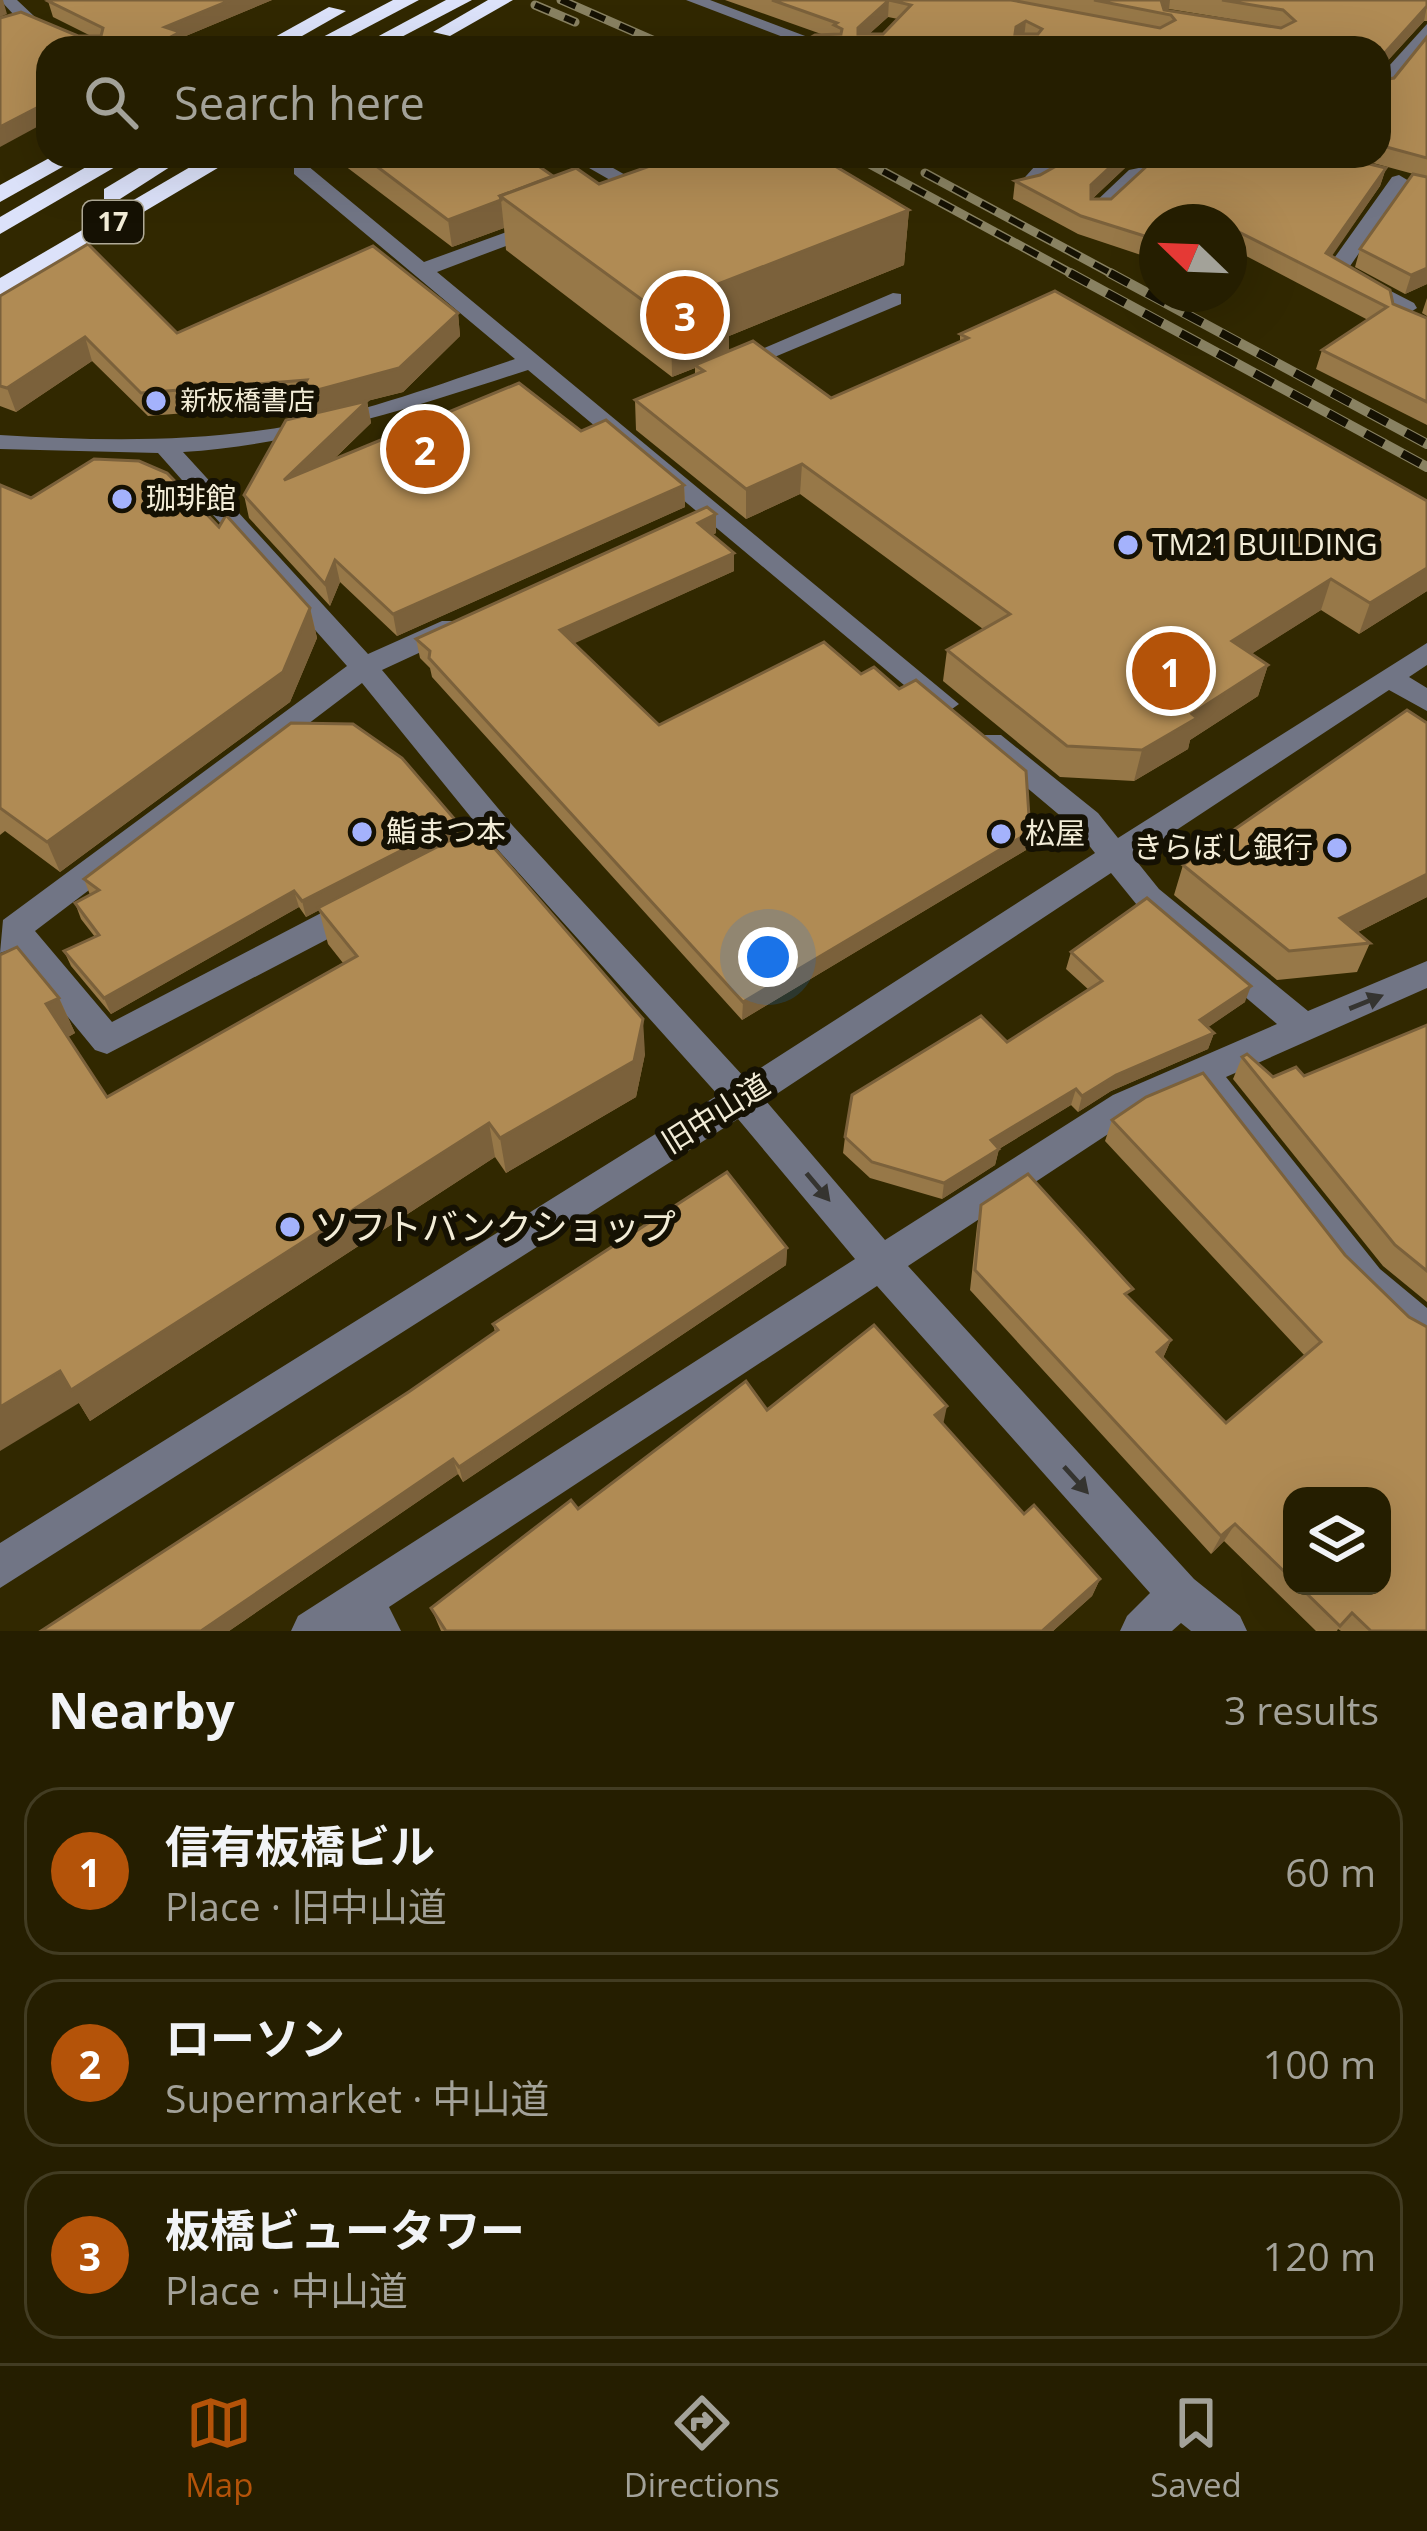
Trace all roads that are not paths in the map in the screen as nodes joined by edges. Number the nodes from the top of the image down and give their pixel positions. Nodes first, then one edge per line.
1 (8, 0) edge
2 (358, 0) edge
3 (410, 0) edge
4 (447, 0) edge
5 (463, 0) edge
6 (694, 0) edge
7 (497, 3) edge
8 (0, 26) edge
9 (1427, 28) edge
10 (288, 36) edge
11 (336, 36) edge
12 (380, 36) edge
13 (391, 36) edge
14 (435, 36) edge
15 (794, 36) edge
16 (1391, 74) edge
17 (48, 168) edge
18 (62, 168) edge
19 (101, 168) edge
20 (159, 168) edge
21 (206, 168) edge
22 (600, 168) edge
23 (1043, 168) edge
24 (1158, 168) edge
25 (301, 170) dead end
26 (1027, 186) edge
27 (1427, 187) edge
28 (0, 195) edge
29 (619, 197) edge
30 (0, 206) edge
31 (1098, 209) edge
32 (553, 222) edge
33 (0, 227) edge
34 (0, 263) edge
35 (422, 270) junction
36 (0, 289) edge
37 (1427, 294) edge
38 (893, 299) dead end
39 (1406, 308) junction
40 (1427, 328) edge
41 (531, 361) junction
42 (706, 377) edge
43 (0, 442) edge
44 (164, 446) junction
45 (472, 618) edge
46 (1427, 652) edge
47 (364, 667) junction
48 (1388, 676) junction
49 (1427, 701) edge
50 (1113, 856) junction
51 (377, 899) edge
52 (7, 935) edge
53 (1427, 974) edge
54 (1304, 1027) junction
55 (1201, 1071) junction
56 (742, 1099) junction
57 (881, 1263) junction
58 (1427, 1332) edge
59 (0, 1568) edge
60 (1179, 1594) junction
61 (370, 1616) edge
62 (313, 1631) edge
63 (1142, 1631) edge
64 (1225, 1631) edge

1 - 8 street
2 - 10 highway
3 - 11 highway
4 - 12 highway
5 - 13 highway
6 - 15 street
7 - 14 highway
9 - 16 street
17 - 28 highway
18 - 30 highway
19 - 33 highway
20 - 34 highway
21 - 36 highway, 17
22 - 29 street
23 - 26 street
24 - 31 street
25 - 35 street
27 - 39 street
32 - 35 street
35 - 41 street
37 - 39 street
38 - 42 street
39 - 40 street
41 - 44 street
41 - 50 street
43 - 44 street
44 - 47 street
45 - 47 street
46 - 48 street, 旧中山道
47 - 52 street
47 - 56 street
48 - 49 street
48 - 50 street, 旧中山道
50 - 54 street
50 - 56 street, 旧中山道
51 - 52 street
54 -> 53 street
54 - 55 street
55 - 57 street
55 - 58 street
56 -> 57 street
56 - 59 street, 旧中山道
57 -> 60 street
57 - 61 street
60 - 63 street
60 - 64 street
61 - 62 street

